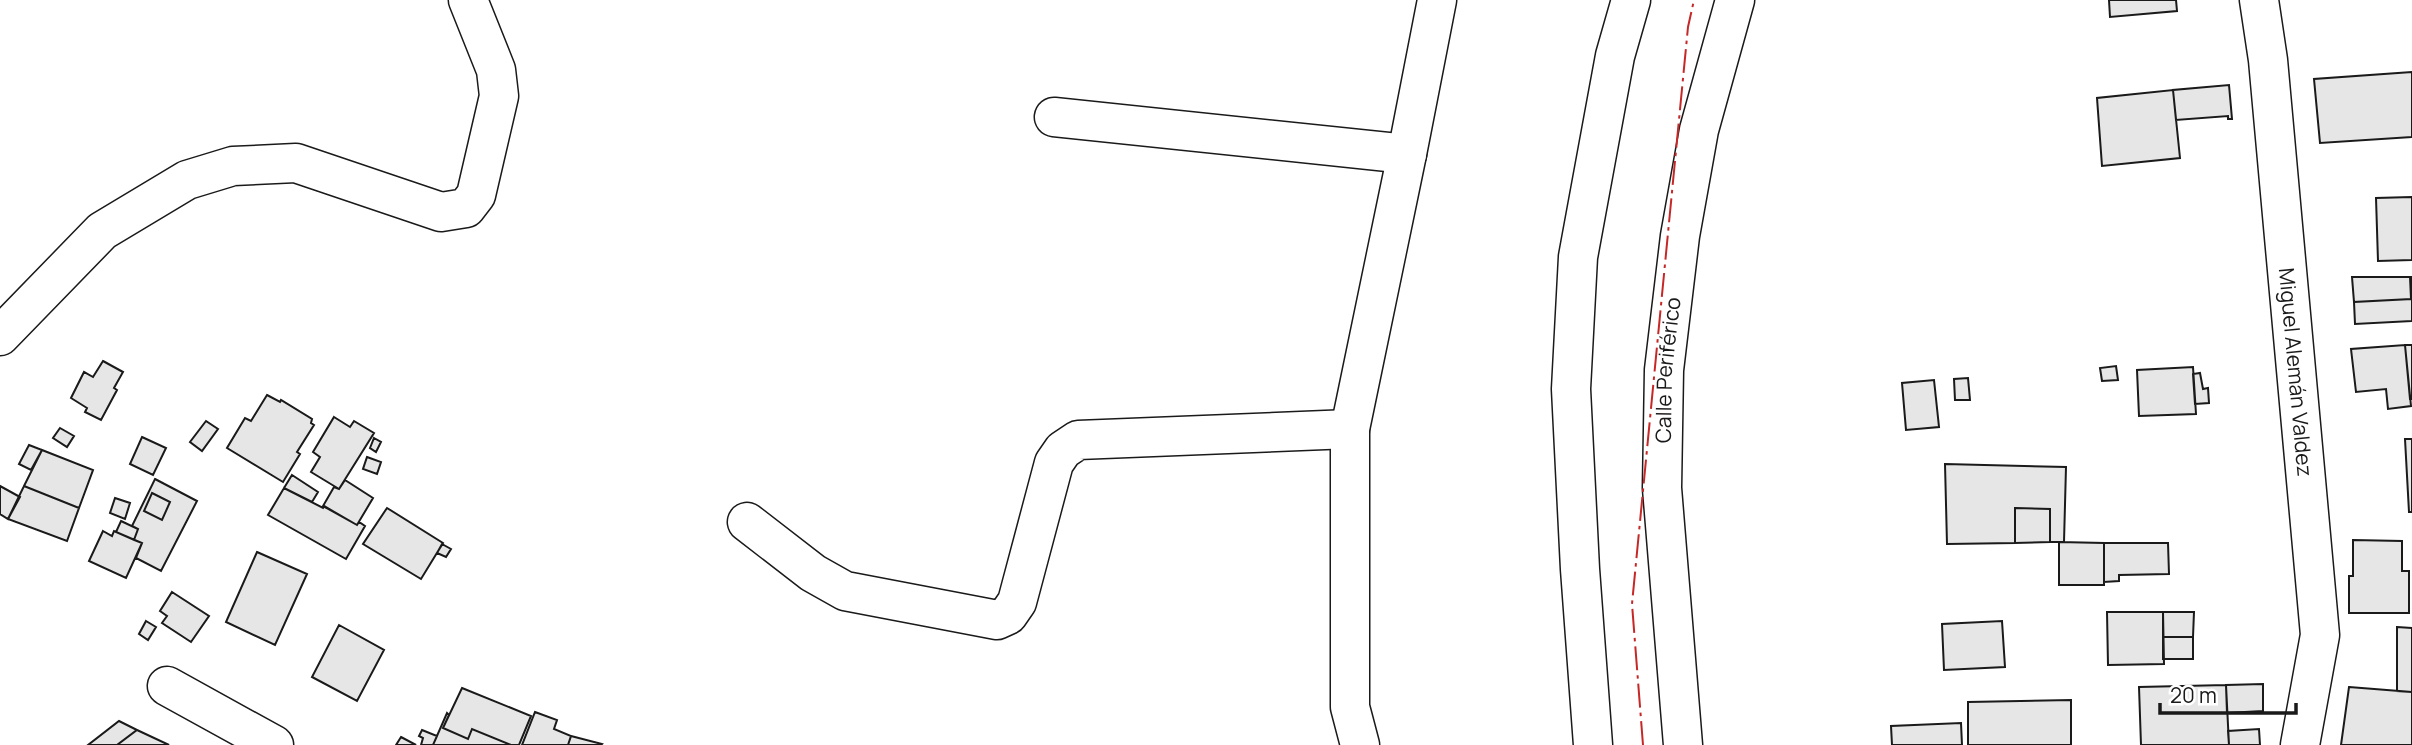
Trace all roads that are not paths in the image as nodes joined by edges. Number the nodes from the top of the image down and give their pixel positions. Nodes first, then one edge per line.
1 (468, 0) edge
2 (1437, 0) edge
3 (1631, 0) edge
4 (1735, 0) edge
5 (2259, 0) edge
6 (1054, 117) dead end
7 (1407, 154) junction
8 (0, 336) edge
9 (1350, 429) junction
10 (747, 522) dead end
11 (167, 686) dead end
12 (274, 745) edge
13 (1360, 745) edge
14 (1593, 745) edge
15 (1683, 745) edge
16 (2300, 745) edge

1 - 8 main road
2 - 7 main road
3 - 14 main road
4 - 15 main road, Calle Periférico
5 - 16 main road, Miguel Alemán Valdez
6 - 7 main road
7 - 9 main road
9 - 10 main road
9 - 13 main road
11 - 12 main road

